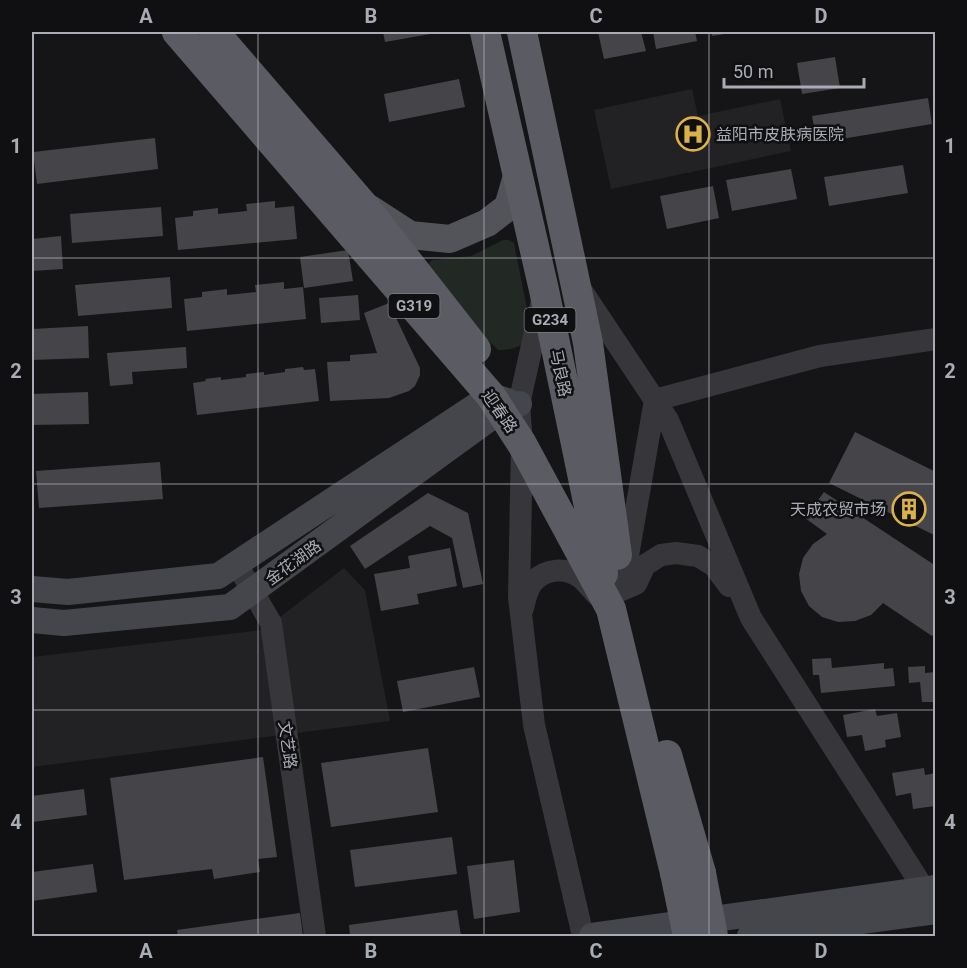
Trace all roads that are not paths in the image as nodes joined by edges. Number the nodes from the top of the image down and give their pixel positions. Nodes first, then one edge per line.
1 (177, 32) edge
2 (214, 32) edge
3 (485, 32) edge
4 (522, 32) edge
5 (517, 176) junction
6 (364, 206) junction
7 (575, 279) junction
8 (544, 290) junction
9 (936, 339) edge
10 (655, 400) junction
11 (504, 404) junction
12 (522, 444) junction
13 (595, 540) junction
14 (236, 563) junction
15 (32, 589) edge
16 (253, 590) junction
17 (616, 600) junction
18 (521, 612) junction
19 (751, 618) junction
20 (32, 620) edge
21 (688, 873) junction
22 (931, 900) edge
23 (315, 936) edge
24 (583, 936) edge
25 (592, 936) edge
26 (688, 936) edge
27 (713, 936) edge
28 (750, 936) edge

1 - 11 highway, 迎春路 / G319
2 - 6 highway, 迎春路 / G319
3 - 5 highway, 马良路 / G234
4 - 7 highway, 马良路 / G234
5 - 6 main road
5 - 8 highway, 马良路 / G234
6 - 11 highway, 迎春路 / G319
7 - 10 street
7 - 17 highway, 马良路 / G234
8 - 11 street
8 - 13 highway, 马良路 / G234
9 - 10 street
10 - 17 street
10 - 19 street
11 - 12 highway, 迎春路 / G319
11 - 13 highway, 迎春路 / G319
11 - 14 main road
11 - 16 main road, 金花湖路
12 - 17 highway, 迎春路 / G319
12 - 18 street
13 - 17 highway, 迎春路 / G319
14 - 15 main road
14 - 16 street, 文艺路
16 - 20 main road, 金花湖路
16 - 23 street, 文艺路
17 - 18 street
17 - 19 street
17 - 21 highway, 迎春路 / G234
18 - 24 street
19 - 22 street
21 - 26 highway, G234, bridge
21 - 27 highway, G234, bridge
22 - 25 main road
22 - 28 main road

